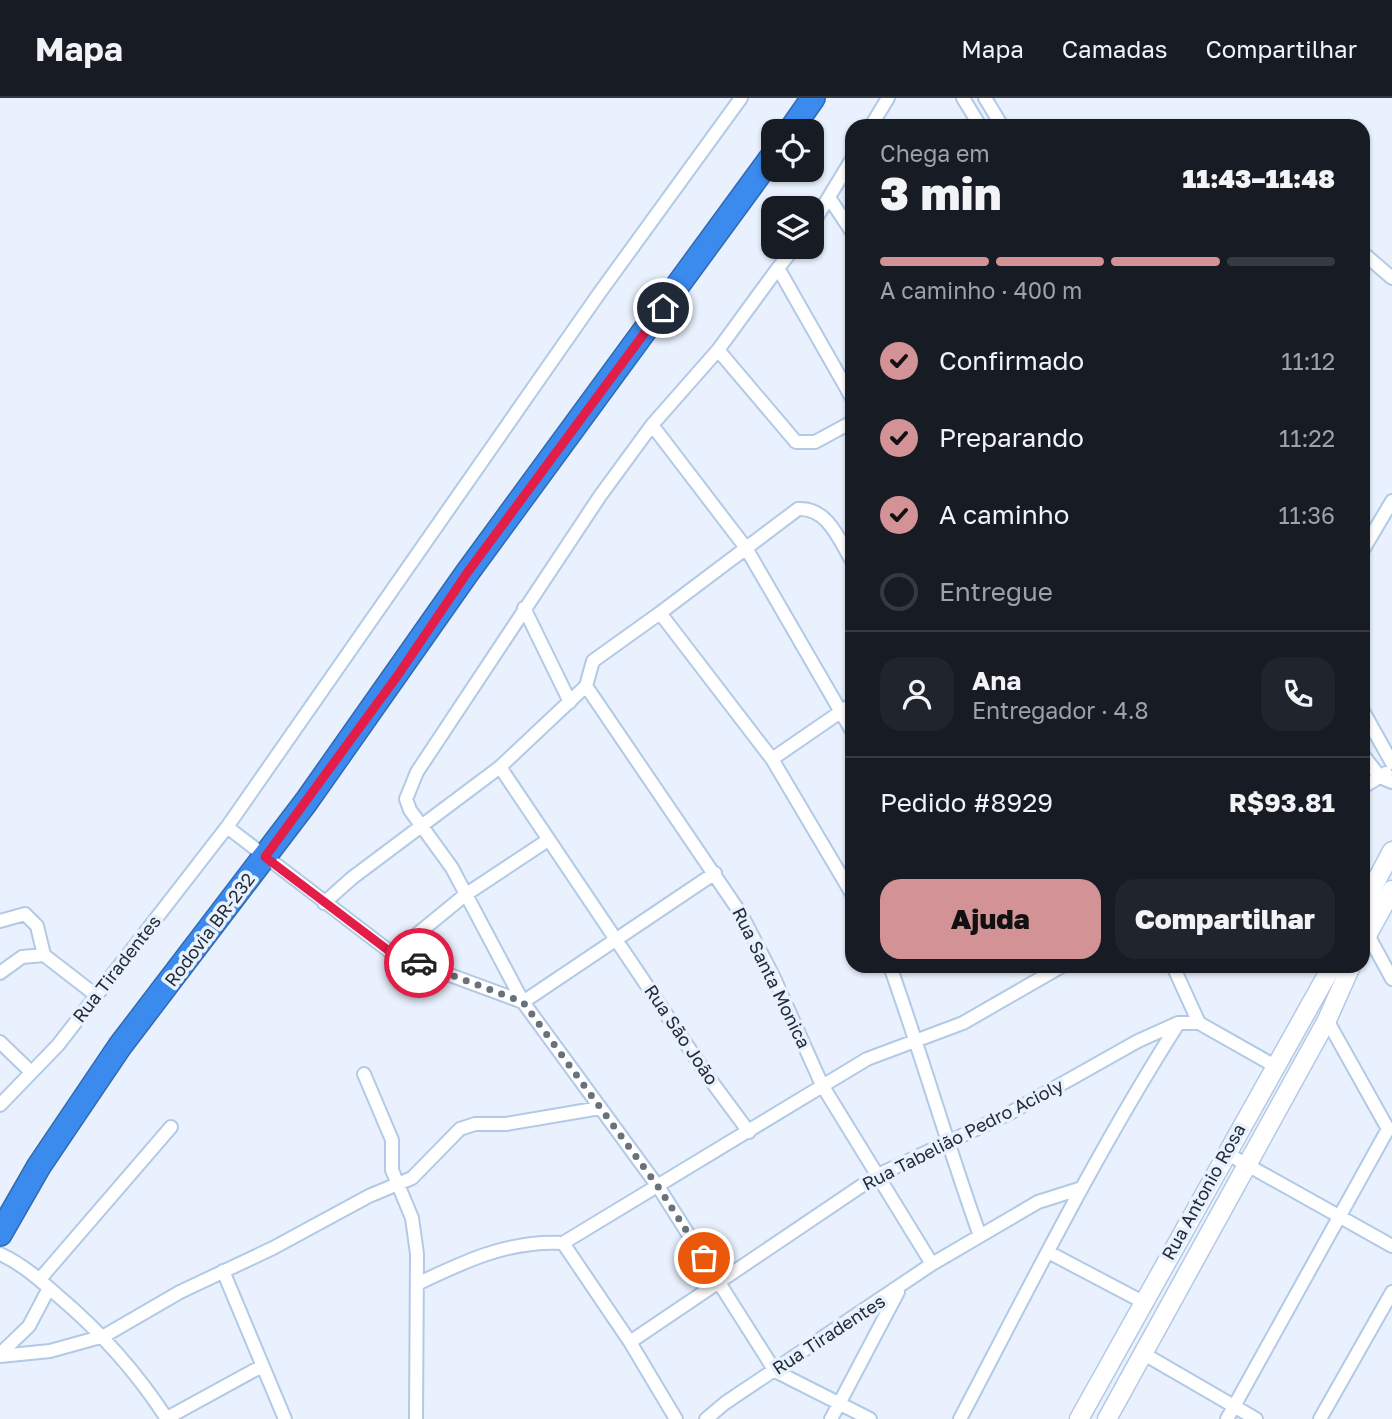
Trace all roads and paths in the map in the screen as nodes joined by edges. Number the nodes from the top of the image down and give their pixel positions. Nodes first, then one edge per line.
1 (741, 98) edge
2 (813, 98) edge
3 (888, 98) edge
4 (963, 98) edge
5 (985, 98) edge
6 (798, 119) edge
7 (876, 119) edge
8 (976, 119) edge
9 (998, 119) edge
10 (761, 172) edge
11 (845, 172) edge
12 (830, 199) junction
13 (824, 208) edge
14 (845, 222) edge
15 (785, 259) edge
16 (1370, 259) edge
17 (778, 268) junction
18 (1392, 278) edge
19 (718, 350) junction
20 (845, 386) edge
21 (652, 425) junction
22 (845, 426) edge
23 (1392, 502) edge
24 (1370, 538) edge
25 (746, 548) junction
26 (845, 550) edge
27 (524, 608) junction
28 (660, 613) junction
29 (586, 686) junction
30 (570, 702) junction
31 (845, 710) edge
32 (842, 712) junction
33 (845, 718) edge
34 (1370, 724) edge
35 (772, 759) junction
36 (1370, 762) edge
37 (1392, 763) edge
38 (500, 767) junction
39 (1392, 769) edge
40 (1386, 779) edge
41 (422, 824) junction
42 (227, 827) junction
43 (548, 840) junction
44 (1392, 851) edge
45 (265, 857) junction
46 (715, 873) junction
47 (845, 882) edge
48 (1392, 890) edge
49 (1370, 893) edge
50 (465, 895) junction
51 (324, 903) junction
52 (0, 920) edge
53 (1370, 930) edge
54 (614, 938) junction
55 (1370, 946) edge
56 (393, 954) junction
57 (44, 955) junction
58 (0, 971) edge
59 (892, 973) edge
60 (1050, 973) edge
61 (1175, 973) edge
62 (1334, 973) edge
63 (1335, 973) edge
64 (1392, 979) edge
65 (97, 996) junction
66 (523, 1002) junction
67 (1327, 1020) junction
68 (1178, 1023) junction
69 (1199, 1023) junction
70 (0, 1042) edge
71 (917, 1042) junction
72 (1275, 1066) junction
73 (31, 1072) junction
74 (364, 1074) dead end
75 (822, 1085) junction
76 (0, 1105) edge
77 (600, 1108) junction
78 (171, 1127) dead end
79 (749, 1132) junction
80 (1390, 1133) edge
81 (946, 1143) junction
82 (1226, 1153) junction
83 (1247, 1166) junction
84 (876, 1176) junction
85 (396, 1184) junction
86 (659, 1188) junction
87 (1079, 1189) junction
88 (1342, 1216) junction
89 (0, 1234) edge
90 (980, 1236) junction
91 (563, 1243) junction
92 (1392, 1246) edge
93 (1050, 1253) junction
94 (0, 1254) edge
95 (932, 1264) junction
96 (223, 1271) junction
97 (718, 1282) junction
98 (44, 1283) junction
99 (417, 1284) junction
100 (900, 1289) junction
101 (1392, 1292) edge
102 (1143, 1302) junction
103 (104, 1336) junction
104 (630, 1342) junction
105 (1144, 1354) junction
106 (0, 1355) edge
107 (262, 1366) junction
108 (775, 1371) junction
109 (839, 1402) junction
110 (1234, 1406) junction
111 (167, 1419) edge
112 (285, 1419) edge
113 (416, 1419) edge
114 (676, 1419) edge
115 (706, 1419) edge
116 (831, 1419) edge
117 (870, 1419) edge
118 (960, 1419) edge
119 (1079, 1419) edge
120 (1107, 1419) edge
121 (1227, 1419) edge
122 (1256, 1419) edge
123 (1320, 1419) edge

1 - 42 street, Rua Tiradentes
2 - 6 highway
3 - 7 street
4 - 8 street
5 - 9 street
10 - 45 highway, Rodovia BR-232
11 - 12 street
12 - 13 street
12 - 14 street
15 - 17 street
16 - 18 street
17 - 19 street
17 - 20 street
19 - 21 street
19 - 22 street
21 - 25 street
21 - 27 street
23 - 24 street
25 - 26 street
25 - 28 street
25 - 32 street
27 - 30 street
27 - 41 street
28 - 29 street
28 - 35 street
29 - 30 street
29 - 46 street, Rua Santa Monica
30 - 38 street
31 - 32 street
32 - 33 street
32 - 35 street
34 - 37 street
35 - 47 street
36 - 40 street
38 - 41 street
38 - 43 street, Rua São João
39 - 40 street
41 - 50 street
41 - 51 street
42 - 45 street
42 - 65 street, Rua Tiradentes
43 - 50 street
43 - 54 street, Rua São João
44 - 49 main road
45 - 51 street
45 - 89 highway, Rodovia BR-232
46 - 54 street
46 - 75 street, Rua Santa Monica
48 - 53 main road
50 - 56 street
50 - 66 street
51 - 56 street
52 - 57 street
54 - 66 street
54 - 79 street, Rua São João
55 - 64 street
56 - 66 street
57 - 58 street
57 - 65 street
59 - 71 street
60 - 71 street
61 - 69 street
62 - 72 main road, Rua Antonio Rosa
63 - 67 main road, Rua Antonio Rosa
65 - 73 street, Rua Tiradentes
66 - 77 street
67 - 80 street
67 - 83 main road, Rua Antonio Rosa
68 - 69 street, Rua Tabelião Pedro Acioly
68 - 81 street, Rua Tabelião Pedro Acioly
68 - 87 street
69 - 72 street, Rua Tabelião Pedro Acioly
70 - 73 street
71 - 75 street
71 - 81 street
72 - 82 main road, Rua Antonio Rosa
73 - 76 street, Rua Tiradentes
74 - 85 street
75 - 79 street
75 - 84 street, Rua Santa Monica
77 - 85 street
77 - 86 street
78 - 98 street
79 - 86 street
80 - 88 street
81 - 84 street, Rua Tabelião Pedro Acioly
81 - 90 street
82 - 83 street
82 - 102 main road, Rua Antonio Rosa
83 - 88 street
83 - 105 main road, Rua Antonio Rosa
84 - 95 street, Rua Santa Monica
84 - 97 street, Rua Tabelião Pedro Acioly
85 - 96 street
85 - 99 street
86 - 91 street
86 - 97 street
87 - 90 street, Rua Tiradentes
87 - 93 street
88 - 92 street
88 - 110 street
90 - 95 street, Rua Tiradentes
91 - 99 street
91 - 104 street
93 - 102 street
93 - 118 street
94 - 98 street
95 - 100 street, Rua Tiradentes
96 - 103 street
96 - 107 street
97 - 104 street, Rua Tabelião Pedro Acioly
97 - 108 street
98 - 103 street
98 - 106 street
99 - 113 street
100 - 108 street, Rua Tiradentes
100 - 109 street
101 - 123 street
102 - 119 main road, Rua Antonio Rosa
103 - 106 street
103 - 111 street
104 - 114 street
105 - 110 street
105 - 120 main road, Rua Antonio Rosa
107 - 111 street
107 - 112 street
108 - 109 street
108 - 115 street, Rua Tiradentes
109 - 116 street
109 - 117 street
110 - 121 street
110 - 122 street

